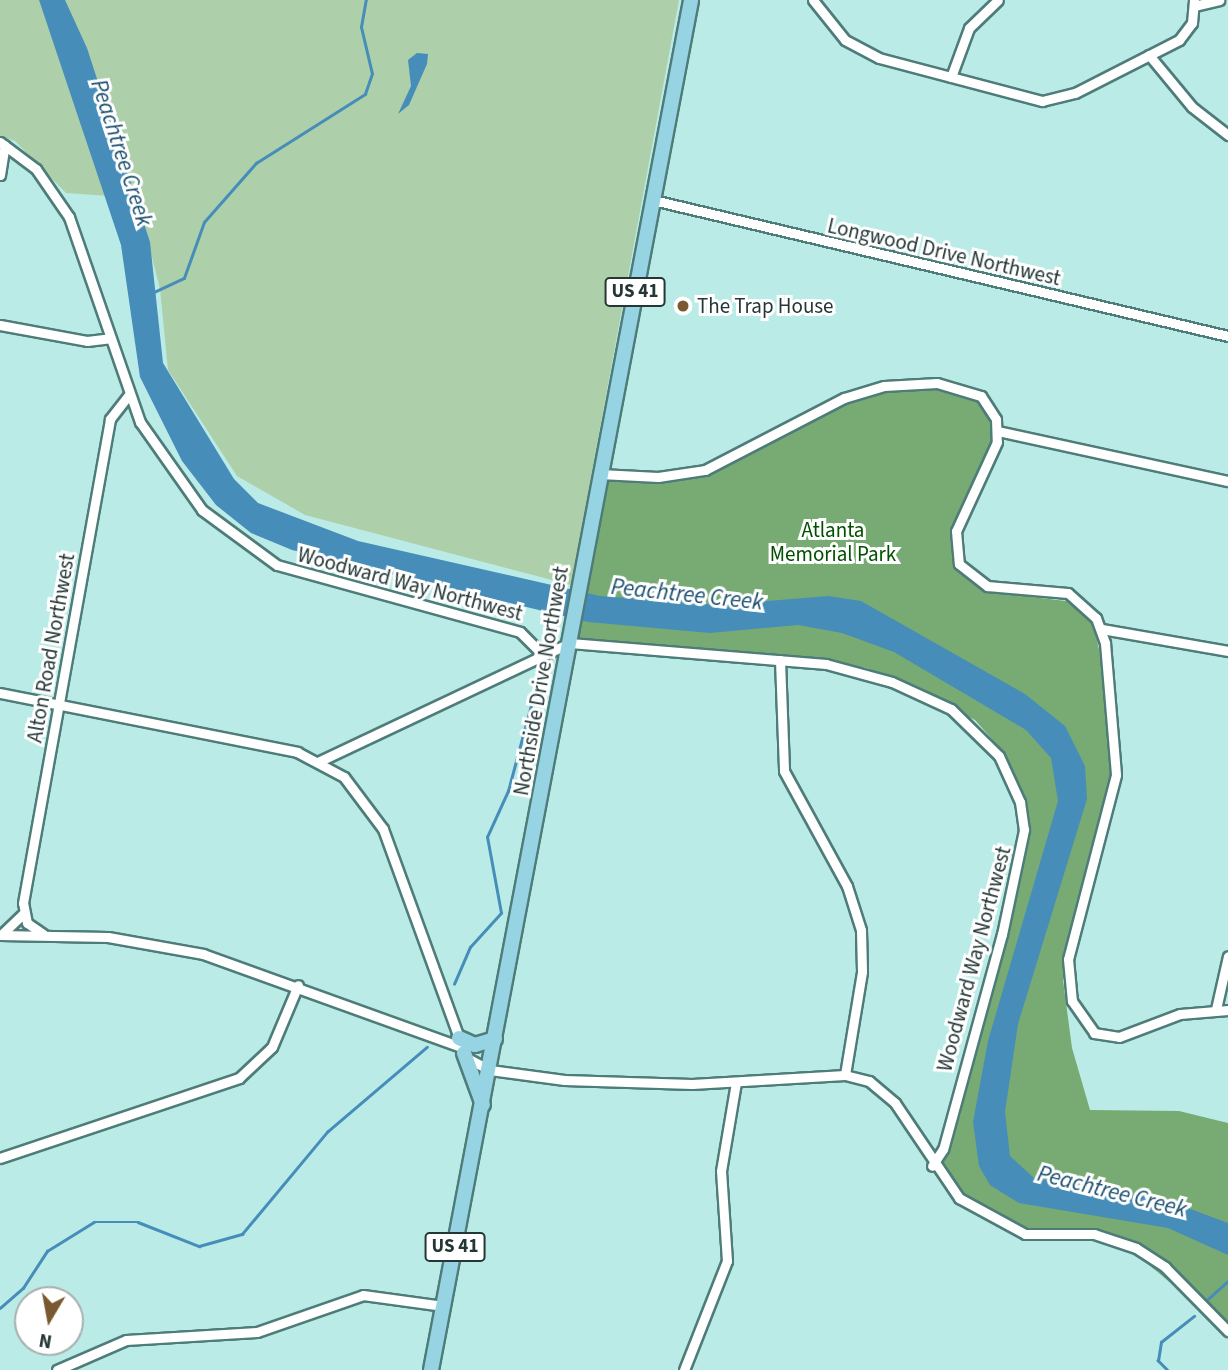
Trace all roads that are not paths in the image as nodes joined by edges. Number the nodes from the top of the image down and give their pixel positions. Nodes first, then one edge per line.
1 (691, 0) edge
2 (813, 0) edge
3 (826, 0) edge
4 (998, 0) edge
5 (1219, 0) edge
6 (1194, 3) edge
7 (826, 12) junction
8 (1149, 55) junction
9 (951, 77) junction
10 (1228, 135) edge
11 (3, 144) edge
12 (0, 175) edge
13 (653, 200) junction
14 (0, 325) edge
15 (1228, 336) edge
16 (110, 338) junction
17 (128, 396) junction
18 (998, 431) junction
19 (600, 474) junction
20 (1228, 481) edge
21 (1102, 629) junction
22 (570, 643) junction
23 (1228, 651) edge
24 (542, 654) junction
25 (780, 660) junction
26 (0, 693) edge
27 (58, 705) junction
28 (320, 761) junction
29 (23, 914) junction
30 (43, 934) junction
31 (1, 935) edge
32 (1228, 956) edge
33 (298, 985) junction
34 (1216, 1009) junction
35 (1228, 1010) edge
36 (495, 1039) junction
37 (462, 1046) junction
38 (490, 1070) junction
39 (845, 1075) junction
40 (736, 1082) junction
41 (483, 1105) junction
42 (0, 1158) edge
43 (932, 1166) junction
44 (443, 1306) junction
45 (1228, 1331) edge
46 (57, 1370) edge
47 (431, 1370) edge
48 (684, 1370) edge

1 - 13 main road, Northside Drive Northwest / US 41
2 - 7 street
3 - 7 street
4 - 9 street
5 - 6 street
6 - 8 street
7 - 9 street
8 - 9 street
8 - 10 street
11 - 12 street
11 - 16 street, Woodward Way Northwest
13 - 15 street, Longwood Drive Northwest
13 - 19 main road, Northside Drive Northwest / US 41
14 - 16 street
16 - 17 street, Woodward Way Northwest
17 - 24 street, Woodward Way Northwest
17 - 27 street, Alton Road Northwest
18 - 19 street
18 - 20 street
18 - 21 street
19 - 22 main road, Northside Drive Northwest / US 41
21 - 23 street
21 - 34 street
22 - 24 street
22 - 25 street, Woodward Way Northwest
22 - 36 main road, Northside Drive Northwest / US 41
24 - 28 street
25 - 39 street
25 - 43 street, Woodward Way Northwest
26 - 27 street
27 - 28 street
27 - 29 street, Alton Road Northwest
28 - 37 street
29 - 30 street
29 - 31 street
30 - 31 street
30 - 33 street
32 - 34 street
33 - 37 street
33 - 42 street
34 - 35 street
36 - 37 main road
36 - 38 main road, Northside Drive Northwest / US 41
37 - 38 street
37 - 41 main road
38 - 40 street
38 - 41 main road, Northside Drive Northwest / US 41
39 - 40 street
39 - 43 street
40 - 48 street
41 - 44 main road, Northside Drive Northwest / US 41
43 - 45 street
44 - 46 street
44 - 47 main road, Northside Drive Northwest / US 41

